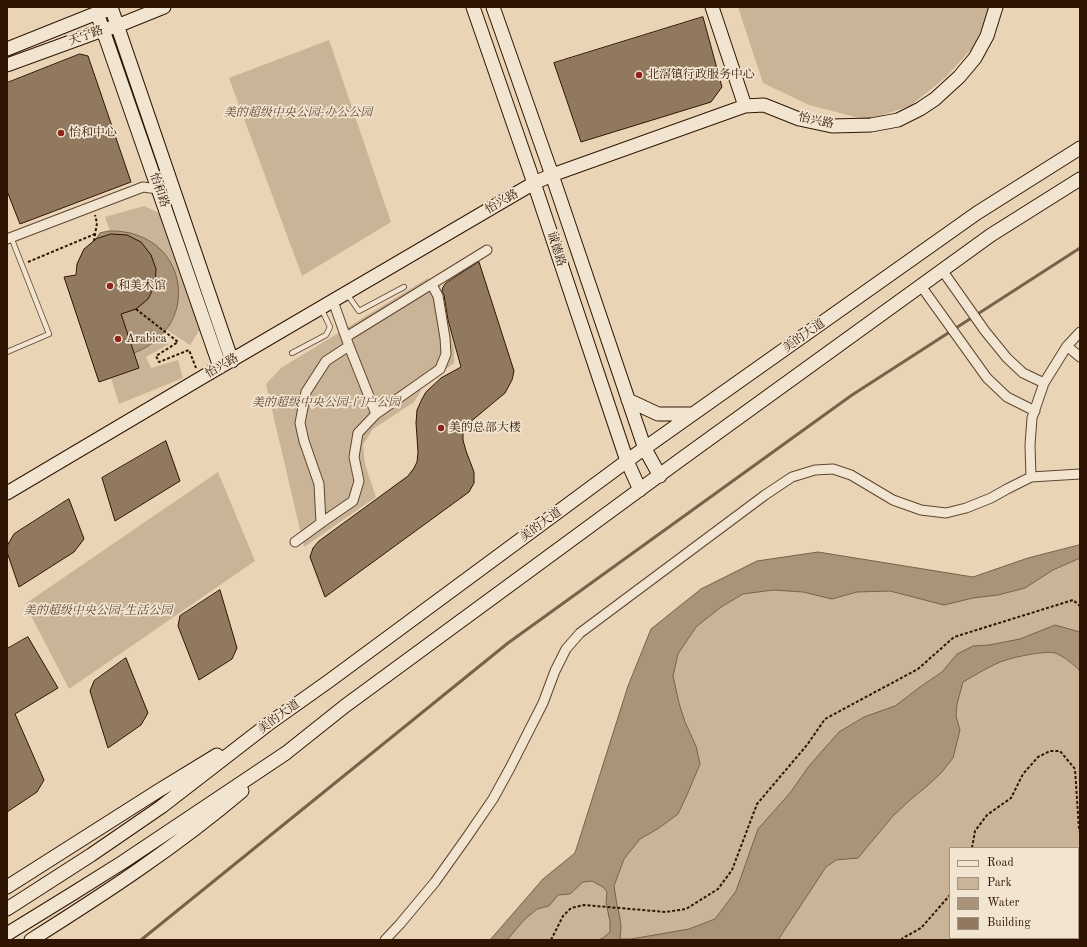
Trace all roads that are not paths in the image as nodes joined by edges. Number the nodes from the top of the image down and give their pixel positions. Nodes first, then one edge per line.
1 (164, 7) edge
2 (473, 7) edge
3 (493, 7) edge
4 (712, 7) edge
5 (996, 7) edge
6 (115, 8) edge
7 (98, 13) junction
8 (117, 26) junction
9 (103, 30) junction
10 (7, 49) edge
11 (7, 65) edge
12 (745, 106) junction
13 (1080, 148) edge
14 (152, 171) junction
15 (552, 175) junction
16 (1080, 179) edge
17 (534, 183) junction
18 (143, 187) junction
19 (158, 189) junction
20 (9, 238) edge
21 (488, 250) dead end
22 (942, 270) junction
23 (432, 285) junction
24 (921, 286) junction
25 (404, 287) dead end
26 (347, 293) junction
27 (332, 301) junction
28 (321, 308) junction
29 (1080, 332) edge
30 (348, 342) junction
31 (1067, 346) junction
32 (7, 352) edge
33 (292, 353) dead end
34 (1080, 357) edge
35 (226, 364) junction
36 (1044, 383) junction
37 (628, 400) junction
38 (1035, 411) junction
39 (376, 414) junction
40 (693, 414) junction
41 (645, 448) junction
42 (627, 461) junction
43 (1080, 474) edge
44 (660, 476) junction
45 (1031, 478) junction
46 (640, 490) junction
47 (7, 493) edge
48 (322, 523) junction
49 (295, 542) dead end
50 (267, 725) junction
51 (286, 753) junction
52 (7, 887) edge
53 (7, 910) edge
54 (7, 934) edge
55 (31, 940) edge
56 (385, 940) edge

1 - 8 main road, 天宁路
2 - 17 main road, 诚德路
3 - 15 main road, 诚德路
4 - 12 main road
5 - 12 main road, 怡兴路
6 - 7 main road, 天宁路
6 - 8 main road, 怡和路
7 - 9 main road, 怡和路
7 - 10 main road, 天宁路
8 - 9 main road, 天宁路
8 - 35 main road, 怡和路
9 - 11 main road, 天宁路
9 - 14 main road, 怡和路
12 - 15 main road, 怡兴路
13 - 40 main road, 美的大道
14 - 18 street
14 - 19 main road, 怡和路
15 - 17 main road, 怡兴路
15 - 37 main road, 诚德路
16 - 22 main road
17 - 26 main road, 怡兴路
17 - 42 main road, 诚德路
18 - 19 street
18 - 20 street
19 - 35 main road, 怡和路
20 - 32 lane
21 - 23 street
22 - 24 main road
22 - 36 street
23 - 30 street
23 - 39 street
24 - 38 street
24 - 44 main road
25 - 26 lane
26 - 27 main road, 怡兴路
27 - 28 main road, 怡兴路
27 - 30 street
28 - 33 lane
28 - 35 main road, 怡兴路
29 - 31 street
30 - 39 street
30 - 48 street
31 - 34 street
31 - 36 street
35 - 47 main road, 怡兴路
36 - 38 street
37 - 40 main road
37 - 41 main road, 诚德路
38 - 45 street
39 - 48 street
40 - 41 main road, 美的大道
41 - 42 main road, 美的大道
41 - 44 main road, 诚德路
42 - 46 main road, 诚德路
42 - 50 main road, 美的大道
43 - 45 street
44 - 46 main road
45 - 56 street
46 - 51 main road
48 - 49 street
50 - 52 main road
50 - 53 main road, 美的大道
51 - 54 main road
51 - 55 main road

